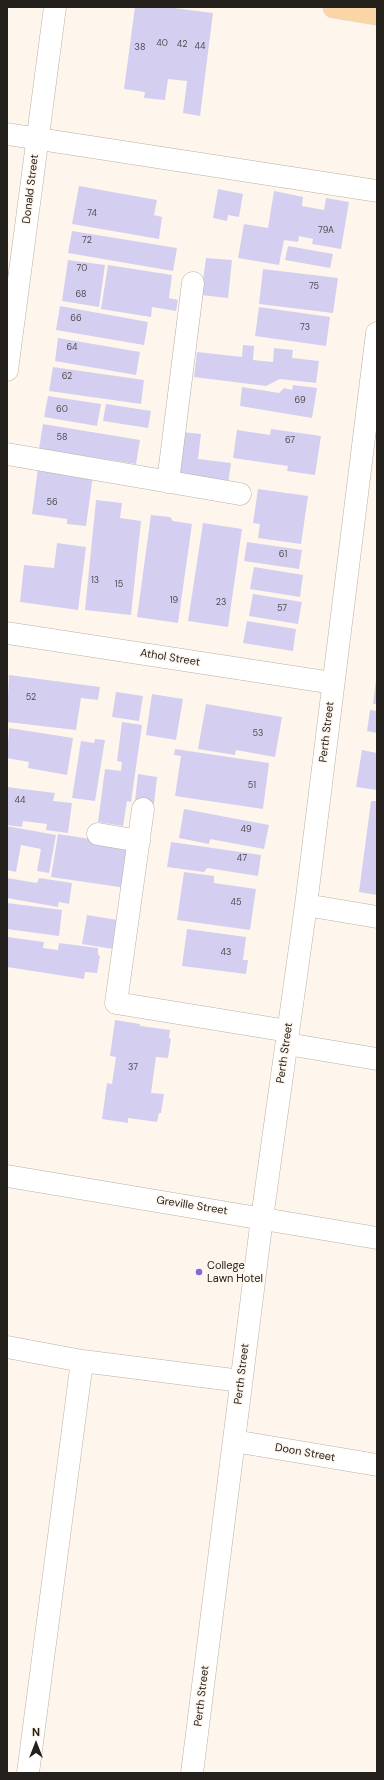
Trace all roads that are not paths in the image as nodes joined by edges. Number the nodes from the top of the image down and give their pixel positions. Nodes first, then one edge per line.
1 (55, 7) edge
2 (334, 7) edge
3 (377, 14) edge
4 (7, 134) edge
5 (37, 138) junction
6 (377, 191) edge
7 (193, 283) dead end
8 (377, 333) edge
9 (7, 370) edge
10 (7, 454) edge
11 (168, 482) junction
12 (240, 494) dead end
13 (7, 632) edge
14 (333, 683) junction
15 (144, 809) dead end
16 (98, 834) dead end
17 (139, 841) junction
18 (306, 906) junction
19 (377, 917) edge
20 (287, 1037) junction
21 (377, 1059) edge
22 (7, 1176) edge
23 (262, 1218) junction
24 (377, 1238) edge
25 (7, 1347) edge
26 (82, 1361) junction
27 (241, 1381) junction
28 (234, 1441) junction
29 (377, 1465) edge
30 (28, 1773) edge
31 (192, 1773) edge

1 - 5 street, Donald Street
2 - 3 main road
4 - 5 street
5 - 6 street
5 - 9 street, Donald Street
7 - 11 street
8 - 14 street, Perth Street
10 - 11 street
11 - 12 street
13 - 14 street, Athol Street
14 - 18 street, Perth Street
15 - 17 street
16 - 17 street
17 - 20 street
18 - 19 street
18 - 20 street, Perth Street
20 - 21 street
20 - 23 street, Perth Street
22 - 23 street, Greville Street
23 - 24 street, Greville Street
23 - 27 street, Perth Street
25 - 26 street
26 - 27 street
26 - 30 street
27 - 28 street, Perth Street
28 - 29 street, Doon Street
28 - 31 street, Perth Street

